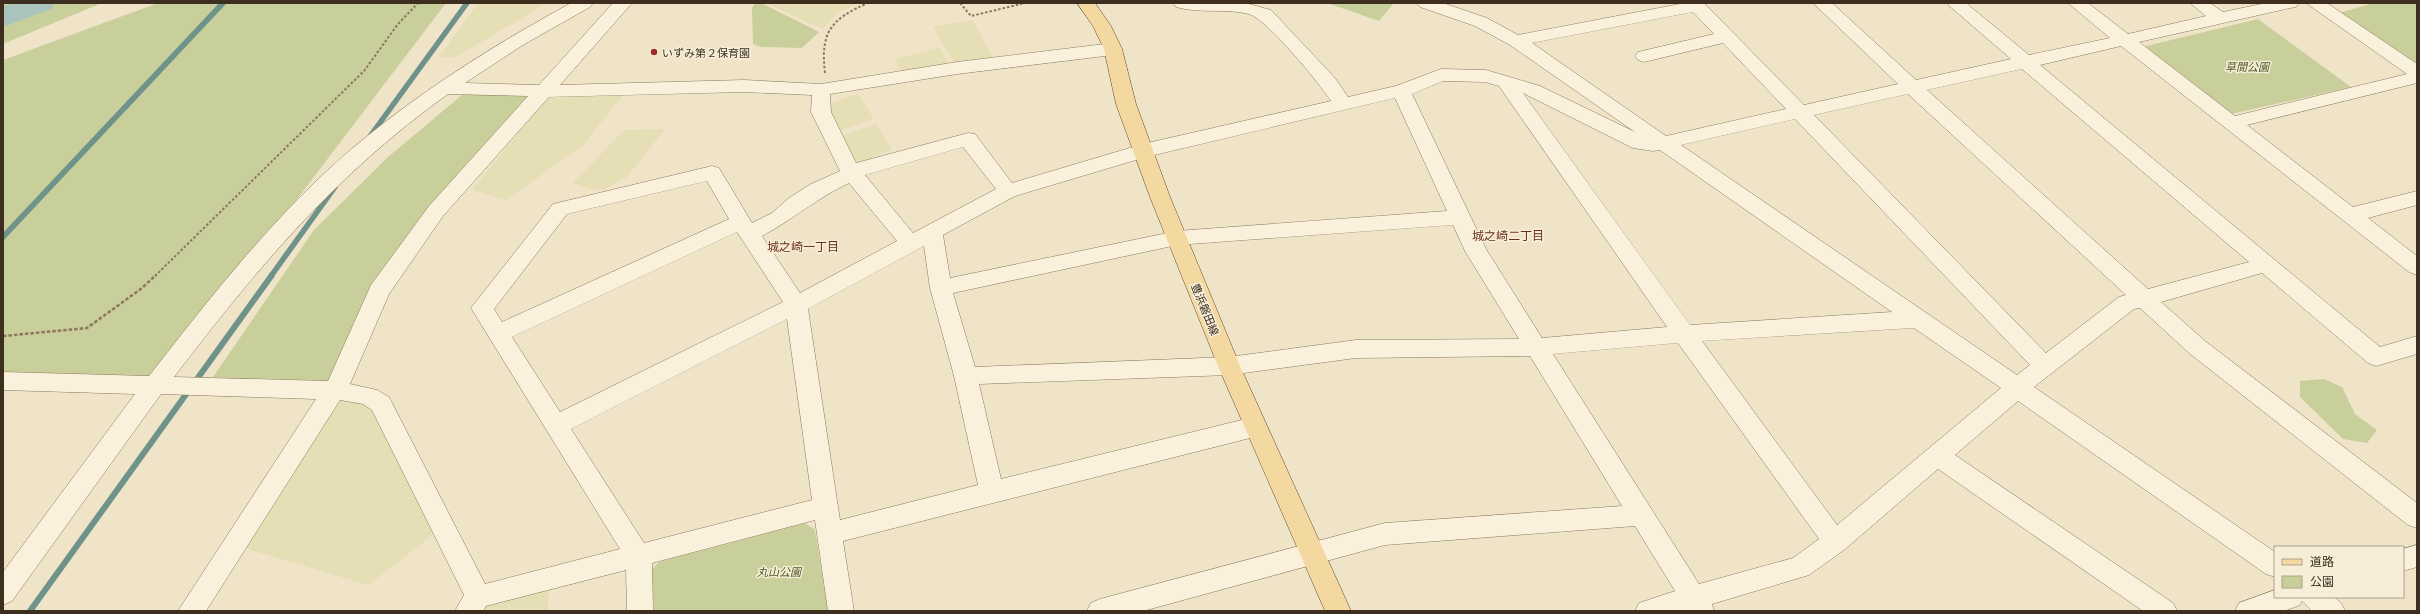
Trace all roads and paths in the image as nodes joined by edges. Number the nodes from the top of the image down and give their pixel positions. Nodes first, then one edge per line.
1 (418, 3) edge
2 (584, 3) edge
3 (623, 3) edge
4 (868, 3) edge
5 (960, 3) edge
6 (1025, 3) edge
7 (1086, 3) edge
8 (1182, 3) edge
9 (1426, 3) edge
10 (1822, 3) edge
11 (1955, 3) edge
12 (2077, 3) edge
13 (2199, 3) edge
14 (2290, 3) edge
15 (2315, 3) edge
16 (1696, 4) edge
17 (2221, 19) junction
18 (1727, 37) junction
19 (2124, 40) junction
20 (1516, 41) junction
21 (1113, 49) junction
22 (1644, 56) dead end
23 (2026, 62) junction
24 (2417, 72) edge
25 (2417, 77) edge
26 (1504, 80) junction
27 (1912, 87) junction
28 (445, 88) junction
29 (825, 90) junction
30 (1401, 91) junction
31 (545, 92) junction
32 (1343, 105) junction
33 (1801, 113) junction
34 (2230, 123) junction
35 (1665, 144) junction
36 (1143, 151) junction
37 (852, 173) junction
38 (1008, 191) junction
39 (2417, 198) edge
40 (2350, 215) junction
41 (1460, 217) junction
42 (745, 228) junction
43 (932, 232) junction
44 (1177, 238) junction
45 (910, 243) junction
46 (2265, 265) junction
47 (2417, 267) edge
48 (941, 288) junction
49 (2142, 298) junction
50 (796, 305) junction
51 (1920, 319) junction
52 (499, 333) junction
53 (1684, 334) junction
54 (3, 336) edge
55 (2417, 345) edge
56 (1536, 347) junction
57 (1229, 366) junction
58 (2045, 366) junction
59 (966, 376) junction
60 (3, 381) edge
61 (155, 386) junction
62 (2016, 388) junction
63 (332, 390) junction
64 (557, 425) junction
65 (1254, 428) junction
66 (1937, 455) junction
67 (992, 492) junction
68 (824, 507) junction
69 (1643, 515) junction
70 (2417, 517) edge
71 (829, 534) junction
72 (1835, 542) junction
73 (1312, 553) junction
74 (2417, 556) edge
75 (639, 557) junction
76 (2404, 560) edge
77 (2274, 565) edge
78 (3, 594) edge
79 (2288, 598) edge
80 (2315, 598) edge
81 (473, 604) edge
82 (1698, 604) edge
83 (192, 611) edge
84 (640, 611) edge
85 (841, 611) edge
86 (1100, 611) edge
87 (1338, 611) edge
88 (1648, 611) edge
89 (2164, 611) edge
90 (2248, 611) edge
91 (2332, 611) edge

1 - 54 path
2 - 28 street
3 - 31 street
4 - 29 path
5 - 6 path
7 - 21 main road, 豊浜磐田線
8 - 32 street
9 - 20 street
10 - 27 street
11 - 23 street
12 - 19 street
13 - 17 street
14 - 17 street
15 - 24 street
16 - 18 street
16 - 20 street
17 - 19 street
18 - 22 street
18 - 33 street
19 - 23 street
19 - 34 street
20 - 35 street
21 - 29 street
21 - 36 main road, 豊浜磐田線
23 - 27 street
23 - 46 street
25 - 34 street
26 - 30 street
26 - 35 street
26 - 53 street
27 - 33 street
27 - 49 street
28 - 31 street
28 - 61 street
29 - 31 street
29 - 37 street
30 - 32 street
30 - 41 street
31 - 63 street
32 - 36 street
33 - 35 street
33 - 58 street
34 - 40 street
35 - 51 street
36 - 38 street
36 - 44 main road, 豊浜磐田線
37 - 38 street
37 - 42 street
37 - 45 street
38 - 43 street
39 - 40 street
40 - 47 street
41 - 44 street
41 - 56 street
42 - 50 street
42 - 52 street
42 - 52 street
43 - 45 street
43 - 48 street
44 - 48 street
44 - 57 main road, 豊浜磐田線
45 - 50 street
46 - 49 street
46 - 55 street
48 - 59 street
49 - 58 street
49 - 70 street
50 - 64 street
50 - 68 street
51 - 53 street
51 - 62 street
52 - 64 street
53 - 56 street
53 - 72 street
56 - 57 street
56 - 69 street
57 - 59 street
57 - 65 main road, 豊浜磐田線
58 - 62 street
59 - 67 street
60 - 61 street
61 - 63 street
61 - 78 street
62 - 66 street
62 - 77 street
63 - 81 street
63 - 83 street
64 - 75 street
65 - 67 street
65 - 73 main road, 豊浜磐田線
66 - 72 street
66 - 89 street
67 - 71 street
68 - 71 street
68 - 75 street
69 - 73 street
69 - 82 street
71 - 85 street
72 - 82 street
73 - 86 street
73 - 87 main road, 豊浜磐田線
74 - 76 street
75 - 81 street
75 - 84 street
79 - 90 street
80 - 91 street
82 - 88 street

